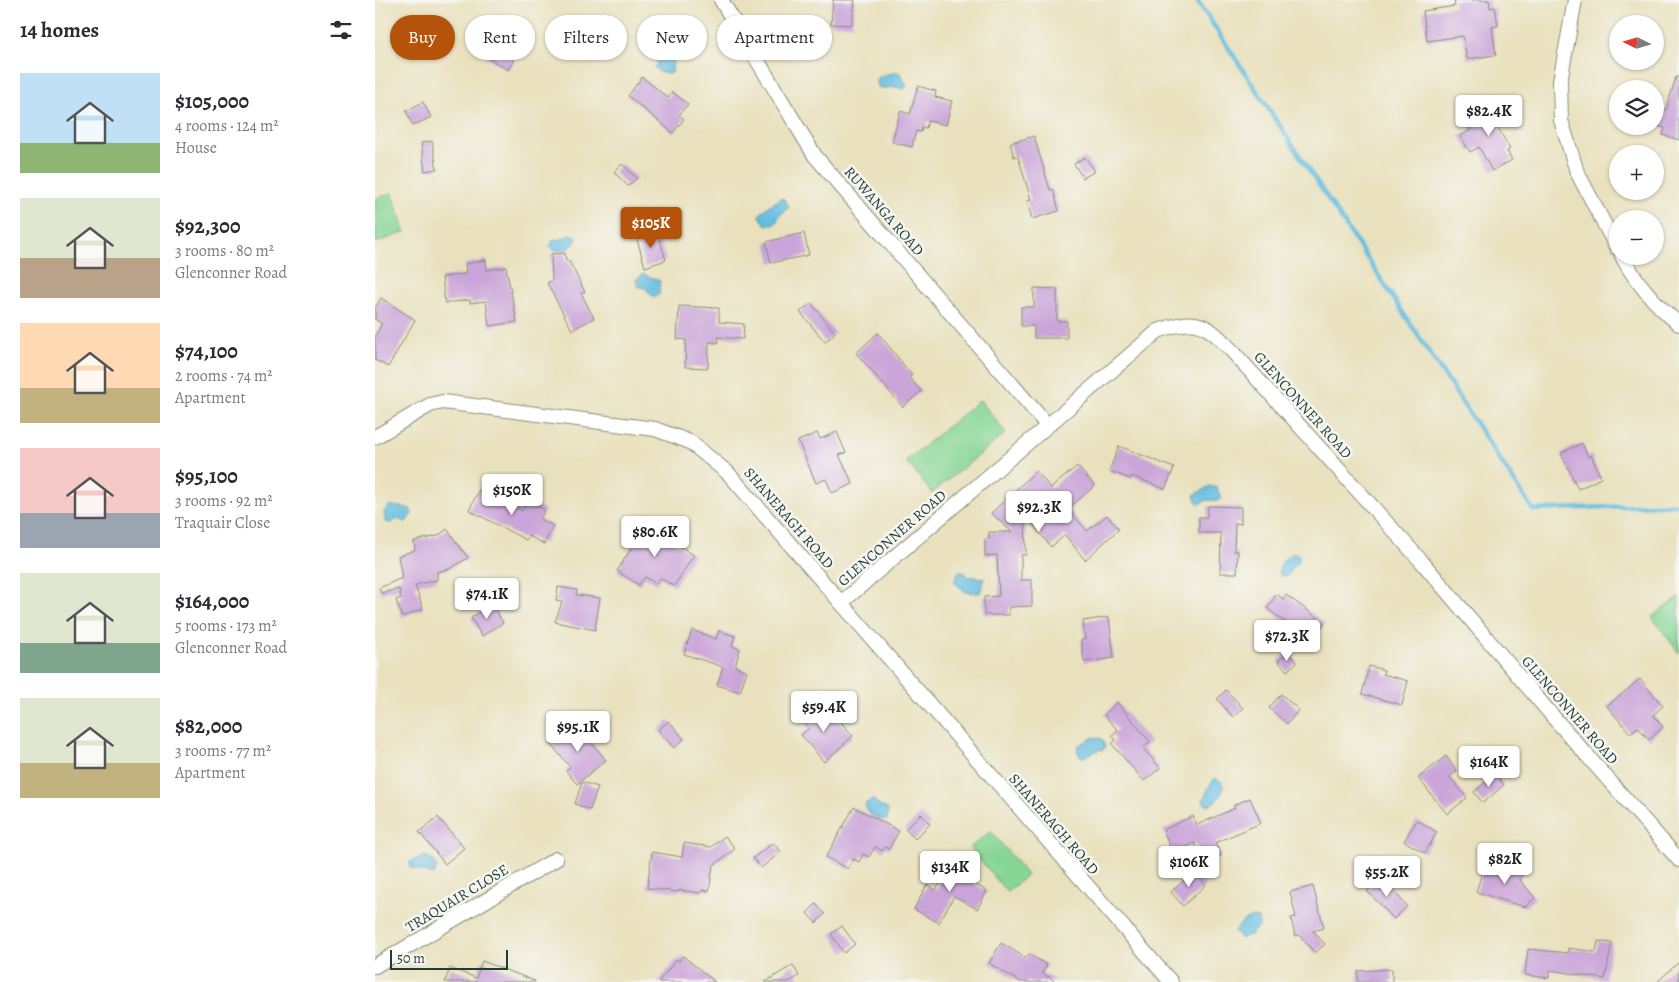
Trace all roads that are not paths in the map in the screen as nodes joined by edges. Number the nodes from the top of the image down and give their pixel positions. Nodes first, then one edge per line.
1 (721, 0) edge
2 (1575, 0) edge
3 (1609, 233) edge
4 (1627, 265) edge
5 (1679, 324) edge
6 (1047, 426) junction
7 (375, 436) edge
8 (842, 602) junction
9 (555, 859) dead end
10 (1679, 860) edge
11 (375, 966) edge
12 (1171, 982) edge

1 - 6 street, RUWANGA ROAD
2 - 3 street
4 - 5 street
6 - 8 street, GLENCONNER ROAD
6 - 10 street, GLENCONNER ROAD
7 - 8 street, SHANERAGH ROAD
8 - 12 street, SHANERAGH ROAD
9 - 11 street, TRAQUAIR CLOSE

